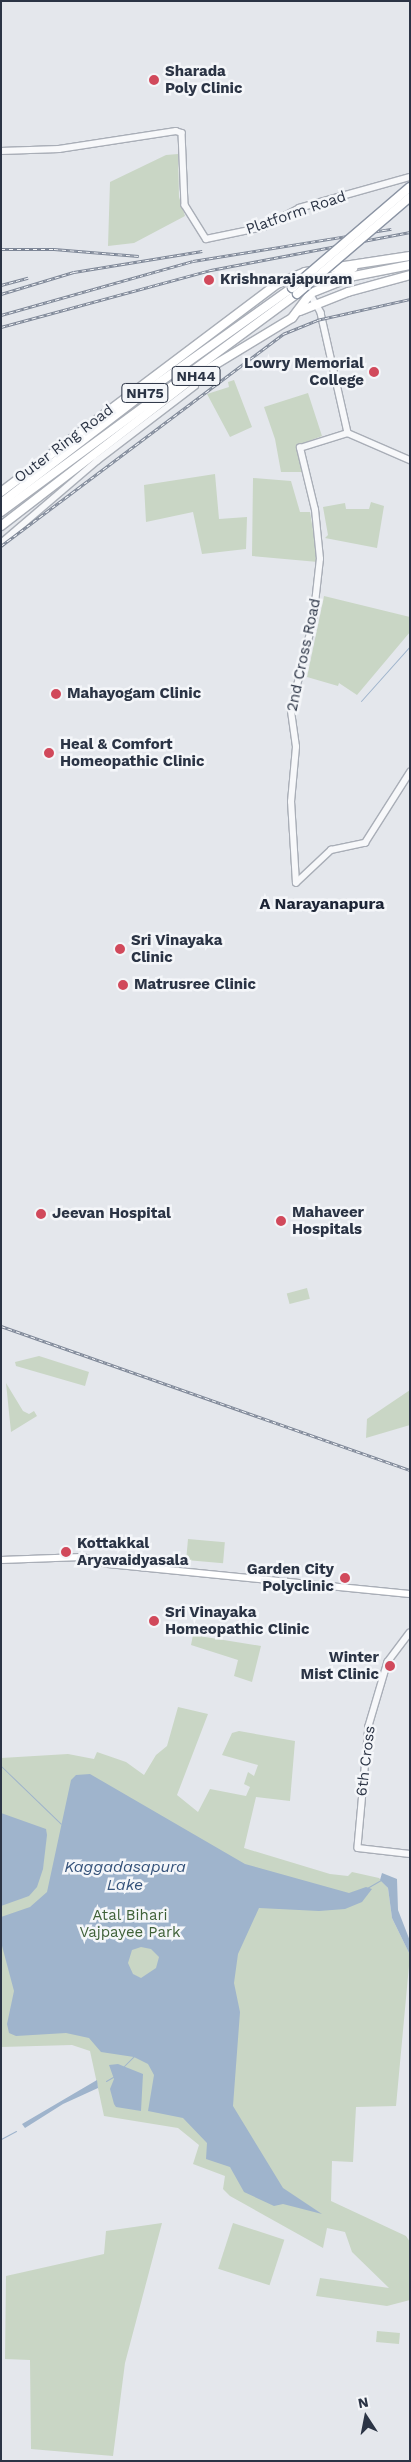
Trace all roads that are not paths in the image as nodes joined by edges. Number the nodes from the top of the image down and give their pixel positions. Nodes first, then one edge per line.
1 (1, 151) edge
2 (410, 177) edge
3 (410, 187) edge
4 (410, 197) edge
5 (410, 256) edge
6 (410, 265) edge
7 (297, 274) junction
8 (410, 275) edge
9 (295, 291) junction
10 (311, 294) junction
11 (317, 302) junction
12 (298, 312) junction
13 (196, 376) junction
14 (348, 433) junction
15 (410, 460) edge
16 (1, 492) edge
17 (1, 503) edge
18 (1, 512) edge
19 (1, 526) edge
20 (1, 543) edge
21 (410, 772) edge
22 (1, 1560) edge
23 (410, 1594) edge
24 (410, 1633) edge
25 (410, 1854) edge

1 - 2 street, Platform Road
3 - 9 highway, NH75, bridge
4 - 9 highway, NH75, bridge
5 - 7 highway
6 - 10 highway
7 - 10 street
7 - 16 highway, Outer Ring Road / NH44
8 - 11 highway, Outer Ring Road
9 - 17 highway, NH75
9 - 18 highway, NH75
10 - 11 street
10 - 12 highway, Outer Ring Road / NH44
11 - 12 highway, Outer Ring Road
11 - 14 street
12 - 13 highway, Outer Ring Road / NH44
13 - 19 highway, Outer Ring Road / NH44
13 - 20 street
14 - 15 street
14 - 21 street, 2nd Cross Road
22 - 23 main road
24 - 25 street, 6th Cross

